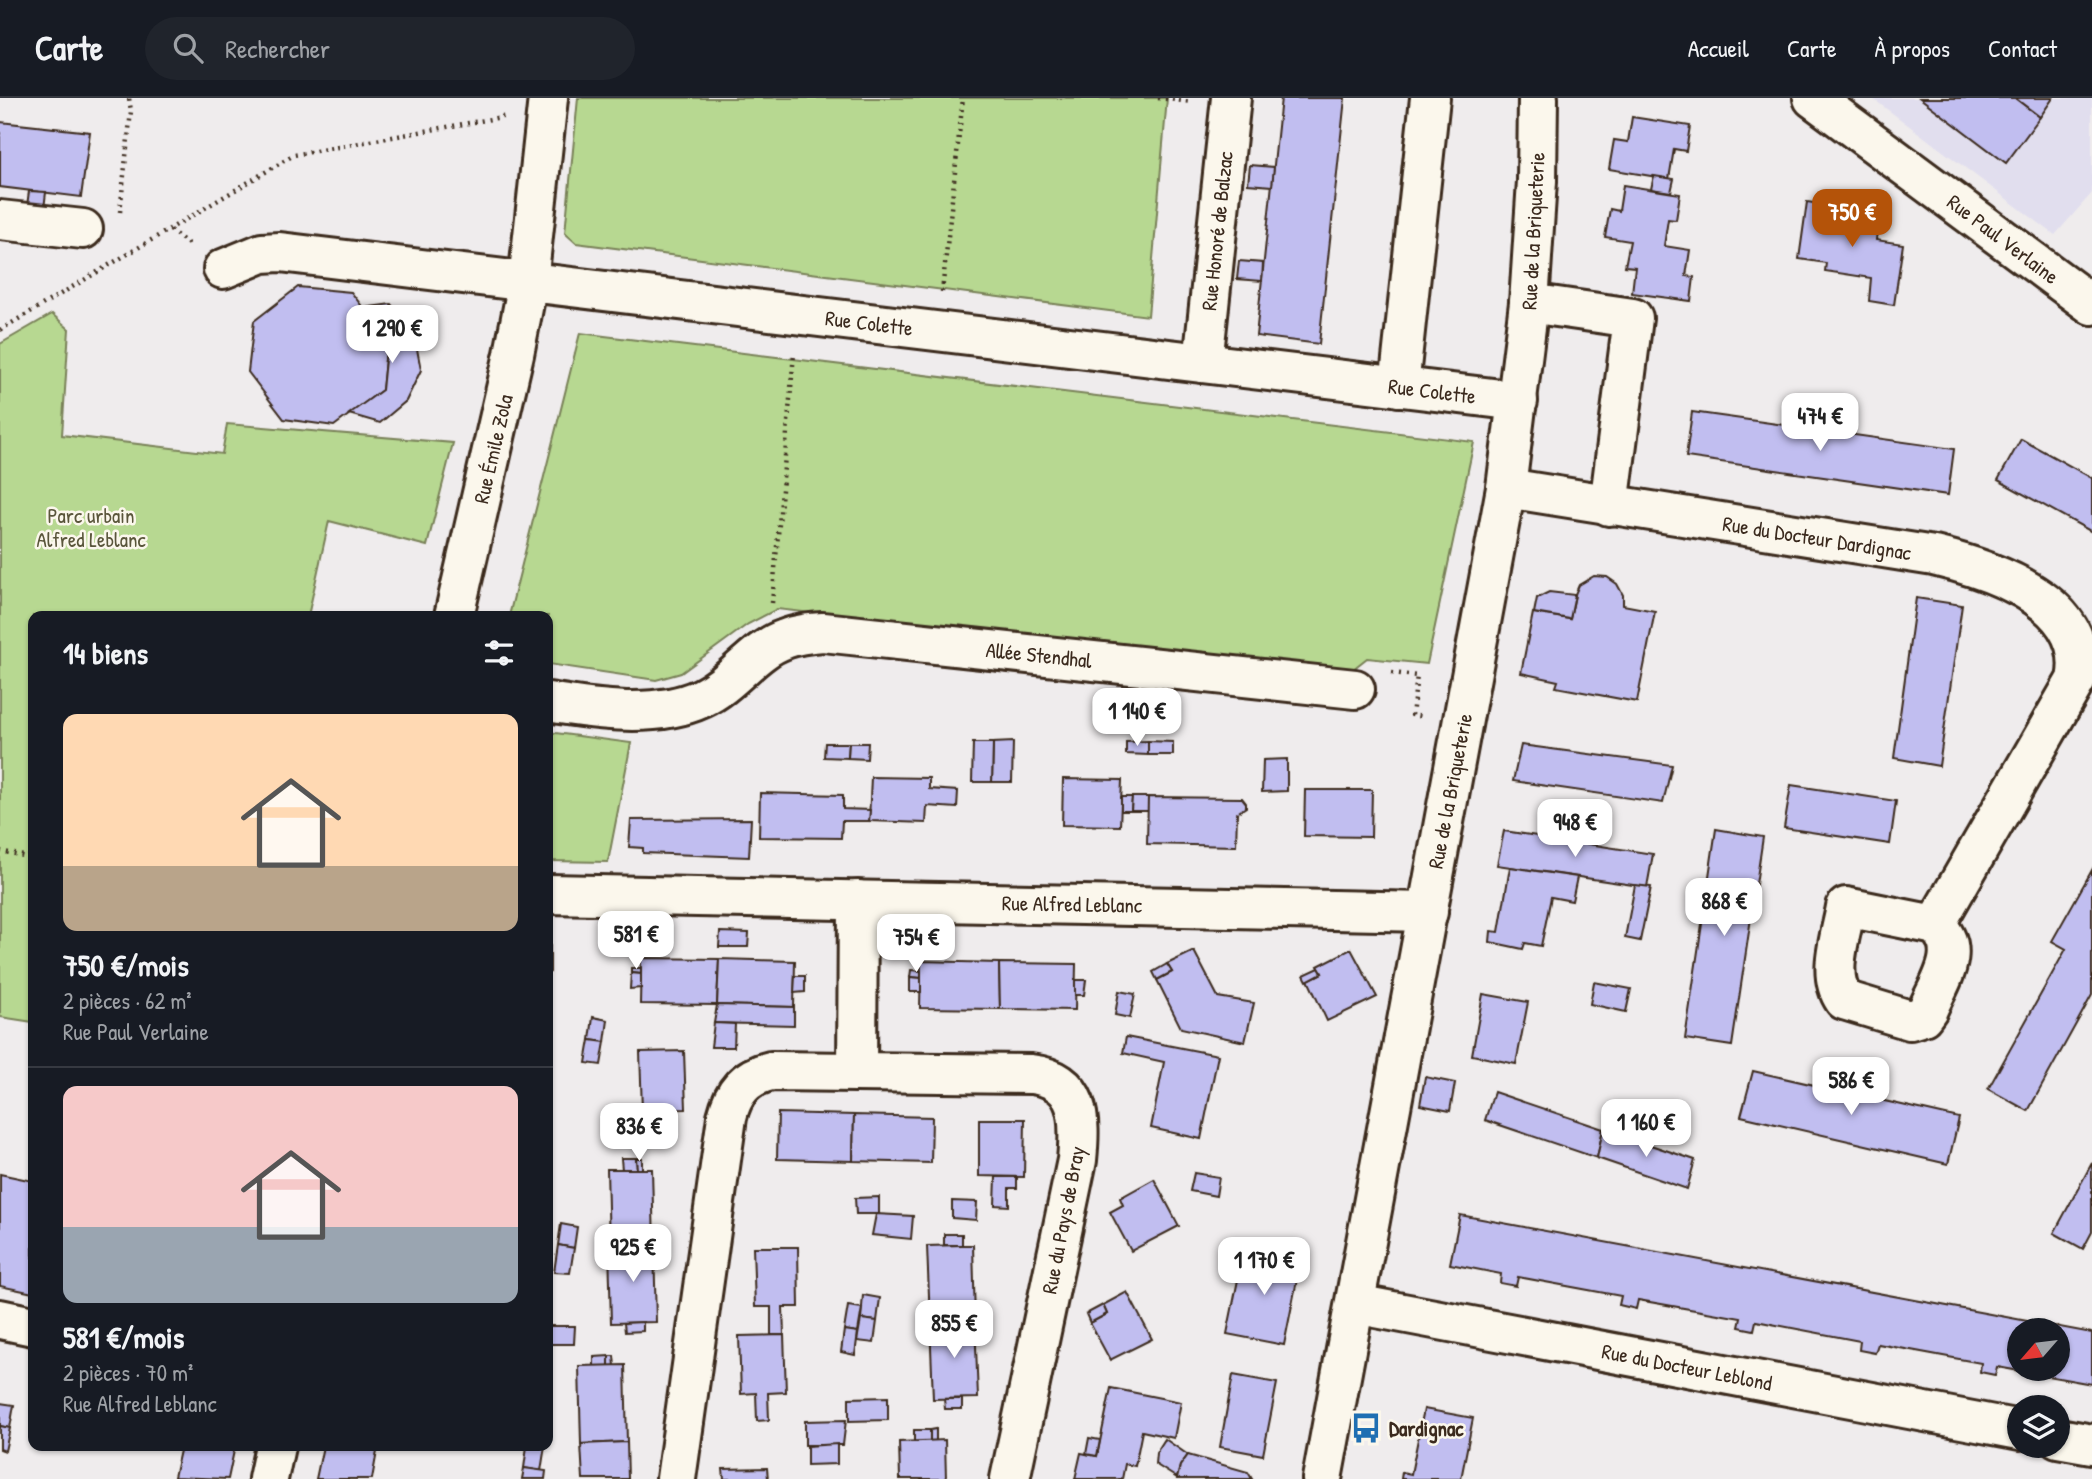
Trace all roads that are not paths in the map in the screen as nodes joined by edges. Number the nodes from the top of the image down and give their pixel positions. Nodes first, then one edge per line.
1 (548, 98) edge
2 (1231, 98) edge
3 (1430, 98) edge
4 (1538, 98) edge
5 (1813, 98) edge
6 (0, 220) edge
7 (83, 229) dead end
8 (223, 269) dead end
9 (528, 282) junction
10 (1529, 303) junction
11 (2092, 305) edge
12 (1203, 363) junction
13 (1399, 387) junction
14 (1518, 401) junction
15 (1506, 488) junction
16 (1609, 506) junction
17 (455, 611) edge
18 (2086, 664) edge
19 (1355, 689) dead end
20 (553, 703) edge
21 (553, 894) edge
22 (858, 900) junction
23 (1428, 912) junction
24 (1935, 925) dead end
25 (857, 1072) junction
26 (1355, 1304) junction
27 (0, 1319) edge
28 (28, 1325) edge
29 (2007, 1428) edge
30 (2070, 1440) edge
31 (2092, 1444) edge
32 (274, 1451) edge
33 (268, 1479) edge
34 (676, 1479) edge
35 (1010, 1479) edge
36 (1322, 1479) edge

1 - 9 street, Rue Émile Zola
2 - 12 street, Rue Honoré de Balzac
3 - 13 street
4 - 10 street, Rue de la Briqueterie
5 - 11 street, Rue Paul Verlaine
6 - 7 street
8 - 9 street, Rue Colette
9 - 12 street, Rue Colette
9 - 17 street, Rue Émile Zola
10 - 14 street, Rue de la Briqueterie
10 - 16 street
12 - 13 street, Rue Colette
13 - 14 street, Rue Colette
14 - 15 street, Rue de la Briqueterie
15 - 16 street, Rue du Docteur Dardignac
15 - 23 street, Rue de la Briqueterie
16 - 18 street, Rue du Docteur Dardignac
18 - 24 street, Rue du Docteur Dardignac
19 - 20 street, Allée Stendhal
21 - 22 street, Rue Alfred Leblanc
22 - 23 street, Rue Alfred Leblanc
22 - 25 street
23 - 26 street, Rue de la Briqueterie
25 - 34 street, Rue du Pays de Bray
25 - 35 street, Rue du Pays de Bray
26 - 29 street, Rue du Docteur Leblond
26 - 36 street, Rue de la Briqueterie
27 - 28 street
30 - 31 street
32 - 33 street

